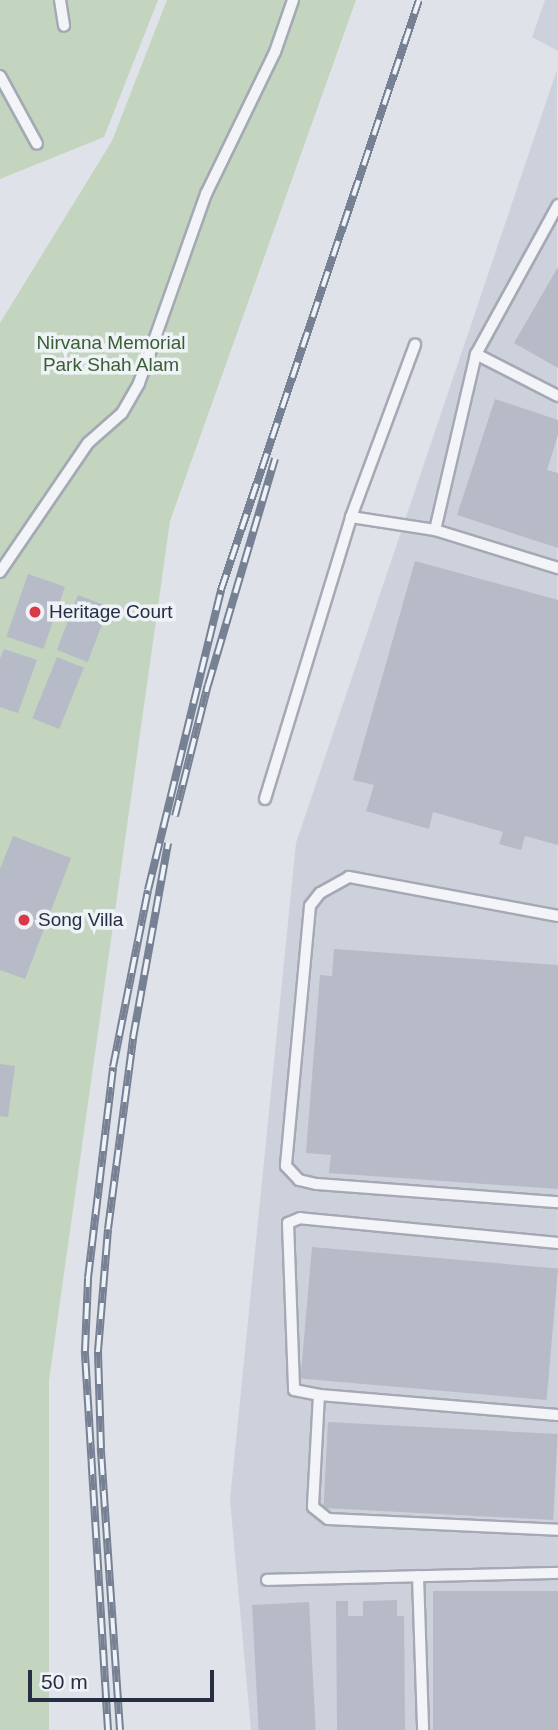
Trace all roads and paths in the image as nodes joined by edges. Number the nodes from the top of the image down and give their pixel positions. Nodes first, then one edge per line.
1 (60, 0) edge
2 (293, 0) edge
3 (64, 26) dead end
4 (0, 76) edge
5 (37, 144) dead end
6 (558, 205) edge
7 (415, 345) dead end
8 (476, 354) junction
9 (558, 396) edge
10 (351, 517) junction
11 (435, 530) junction
12 (558, 568) edge
13 (0, 572) edge
14 (265, 799) dead end
15 (558, 916) edge
16 (558, 1202) edge
17 (558, 1243) edge
18 (319, 1395) junction
19 (558, 1415) edge
20 (558, 1530) edge
21 (558, 1573) edge
22 (418, 1576) junction
23 (267, 1580) dead end
24 (423, 1730) edge

1 - 3 lane
2 - 13 lane
4 - 5 lane
6 - 8 lane
7 - 10 lane
8 - 9 lane
8 - 11 lane
10 - 11 lane
10 - 14 lane
11 - 12 lane
15 - 16 lane
17 - 18 lane
18 - 19 lane
18 - 20 lane
21 - 22 lane
22 - 23 lane
22 - 24 lane

